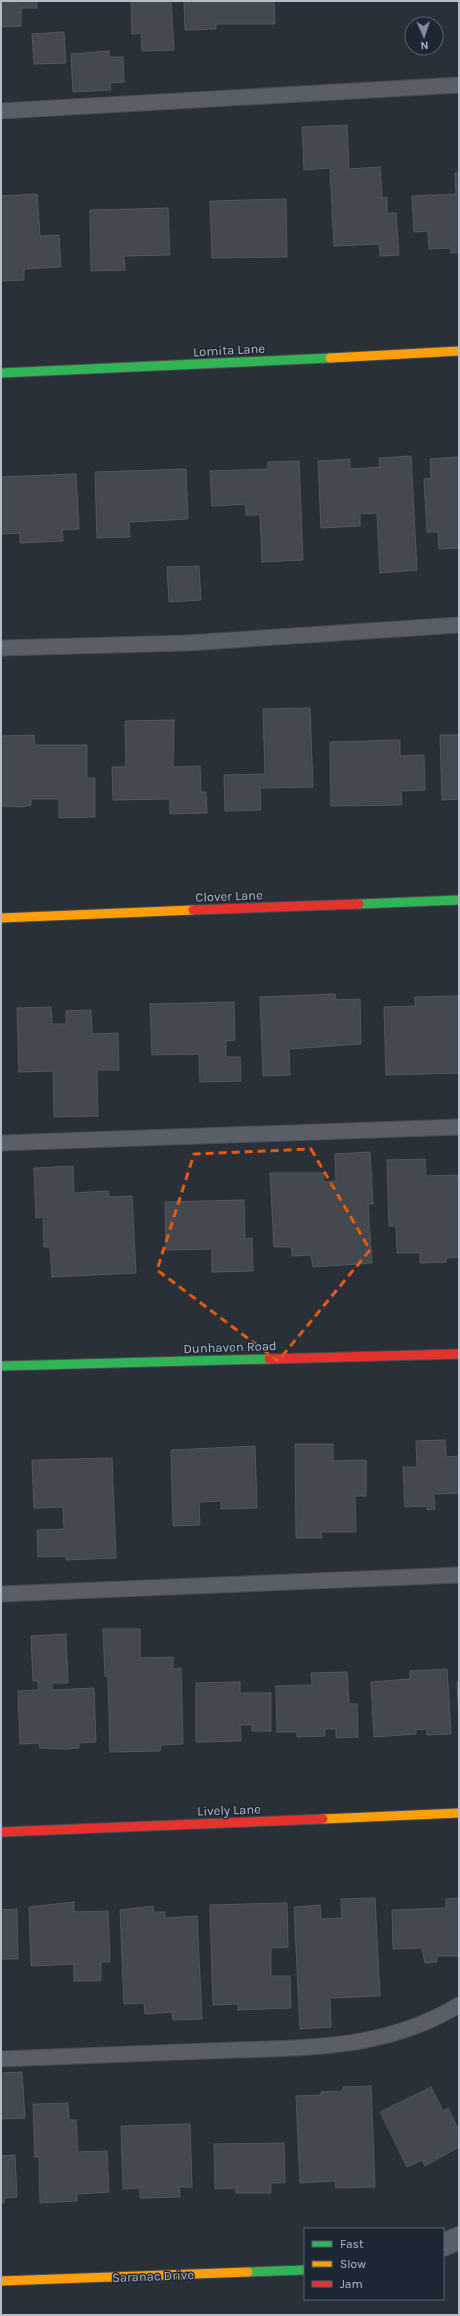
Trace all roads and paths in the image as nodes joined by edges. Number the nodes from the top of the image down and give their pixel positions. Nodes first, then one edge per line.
1 (459, 85) edge
2 (1, 111) edge
3 (459, 351) edge
4 (1, 372) edge
5 (459, 625) edge
6 (1, 648) edge
7 (459, 900) edge
8 (1, 918) edge
9 (459, 1126) edge
10 (1, 1143) edge
11 (459, 1354) edge
12 (1, 1366) edge
13 (459, 1575) edge
14 (1, 1594) edge
15 (459, 1813) edge
16 (1, 1832) edge
17 (459, 2005) edge
18 (1, 2059) edge
19 (459, 2238) edge
20 (444, 2245) edge
21 (304, 2270) edge
22 (1, 2281) edge

1 - 2 lane
3 - 4 street, Lomita Lane
5 - 6 lane
7 - 8 street, Clover Lane
9 - 10 lane
11 - 12 street, Dunhaven Road
13 - 14 lane
15 - 16 street, Lively Lane
17 - 18 lane
19 - 20 street
21 - 22 street, Saranac Drive

